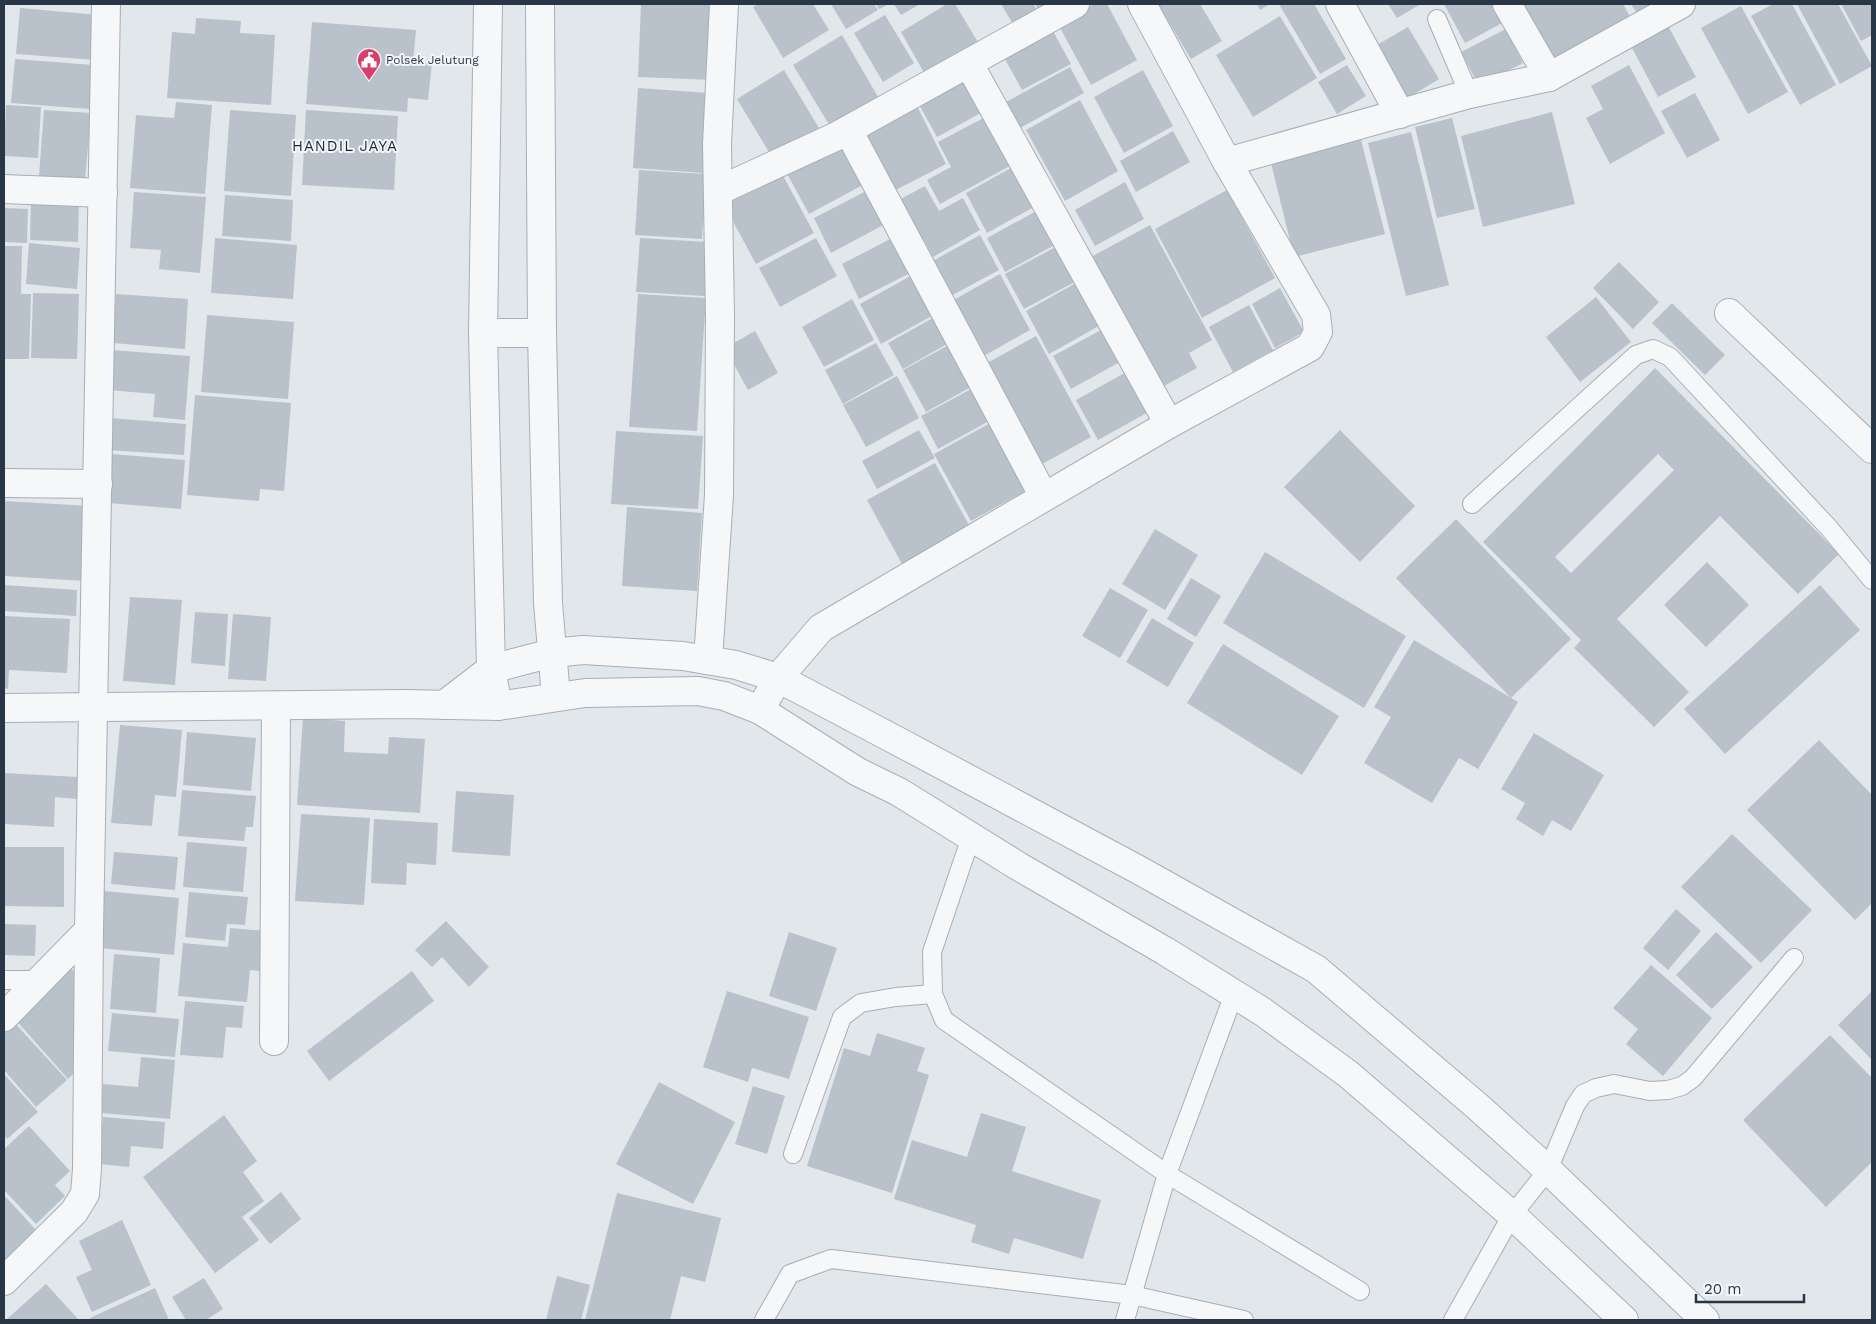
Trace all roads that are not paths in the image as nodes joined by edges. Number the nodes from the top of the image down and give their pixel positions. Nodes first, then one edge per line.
1 (106, 4) edge
2 (488, 4) edge
3 (540, 4) edge
4 (724, 4) edge
5 (1075, 4) edge
6 (1142, 4) edge
7 (1340, 4) edge
8 (1507, 4) edge
9 (1681, 4) edge
10 (1437, 19) dead end
11 (969, 64) junction
12 (1549, 77) junction
13 (1469, 94) junction
14 (1400, 114) junction
15 (848, 130) junction
16 (1227, 162) junction
17 (4, 189) edge
18 (718, 191) junction
19 (103, 192) junction
20 (1729, 313) dead end
21 (483, 333) junction
22 (542, 333) junction
23 (1169, 424) junction
24 (1872, 449) edge
25 (4, 483) edge
26 (98, 484) junction
27 (1044, 497) junction
28 (1472, 504) dead end
29 (1872, 580) edge
30 (552, 653) junction
31 (708, 660) junction
32 (492, 669) junction
33 (784, 682) junction
34 (556, 697) junction
35 (444, 705) junction
36 (276, 706) junction
37 (498, 706) junction
38 (4, 708) edge
39 (94, 708) junction
40 (766, 714) junction
41 (971, 837) junction
42 (89, 930) junction
43 (1794, 958) dead end
44 (4, 980) edge
45 (40, 980) junction
46 (933, 994) junction
47 (1234, 994) junction
48 (4, 1017) edge
49 (274, 1041) dead end
50 (793, 1154) dead end
51 (1548, 1170) junction
52 (1167, 1174) junction
53 (1512, 1215) junction
54 (4, 1281) edge
55 (1360, 1291) dead end
56 (1132, 1295) junction
57 (764, 1320) edge
58 (1126, 1320) edge
59 (1244, 1320) edge
60 (1453, 1320) edge
61 (1624, 1320) edge
62 (1706, 1320) edge

1 - 19 street
2 - 21 street
3 - 22 street
4 - 18 street
5 - 11 street
6 - 16 street
7 - 14 street
8 - 12 street
9 - 12 street
10 - 13 lane
11 - 15 street
11 - 23 street
12 - 13 street
13 - 14 street
14 - 16 street
15 - 18 street
15 - 27 street
16 - 23 street
17 - 19 street
18 - 31 street
19 - 26 street
20 - 24 street
21 - 22 street
21 - 32 street
22 - 30 street
23 - 27 street
25 - 26 street
26 - 39 street
27 - 33 street
28 - 29 lane
30 - 31 street
30 - 32 street
30 - 34 street
31 - 33 street
32 - 35 street
32 - 37 street
33 - 40 street
33 - 51 street
34 - 37 street
34 - 40 street
35 - 36 street
35 - 37 street
36 - 39 street
36 - 49 street
38 - 39 street
39 - 42 street
40 - 41 street
41 - 46 lane
41 - 47 street
42 - 45 street
42 - 54 street
43 - 51 lane
44 - 45 lane
45 - 48 street
46 - 50 lane
46 - 52 lane
47 - 52 lane
47 - 53 street
51 - 53 lane
51 - 62 street
52 - 55 lane
52 - 56 lane
53 - 60 lane
53 - 61 street
56 - 57 lane
56 - 58 lane
56 - 59 lane

